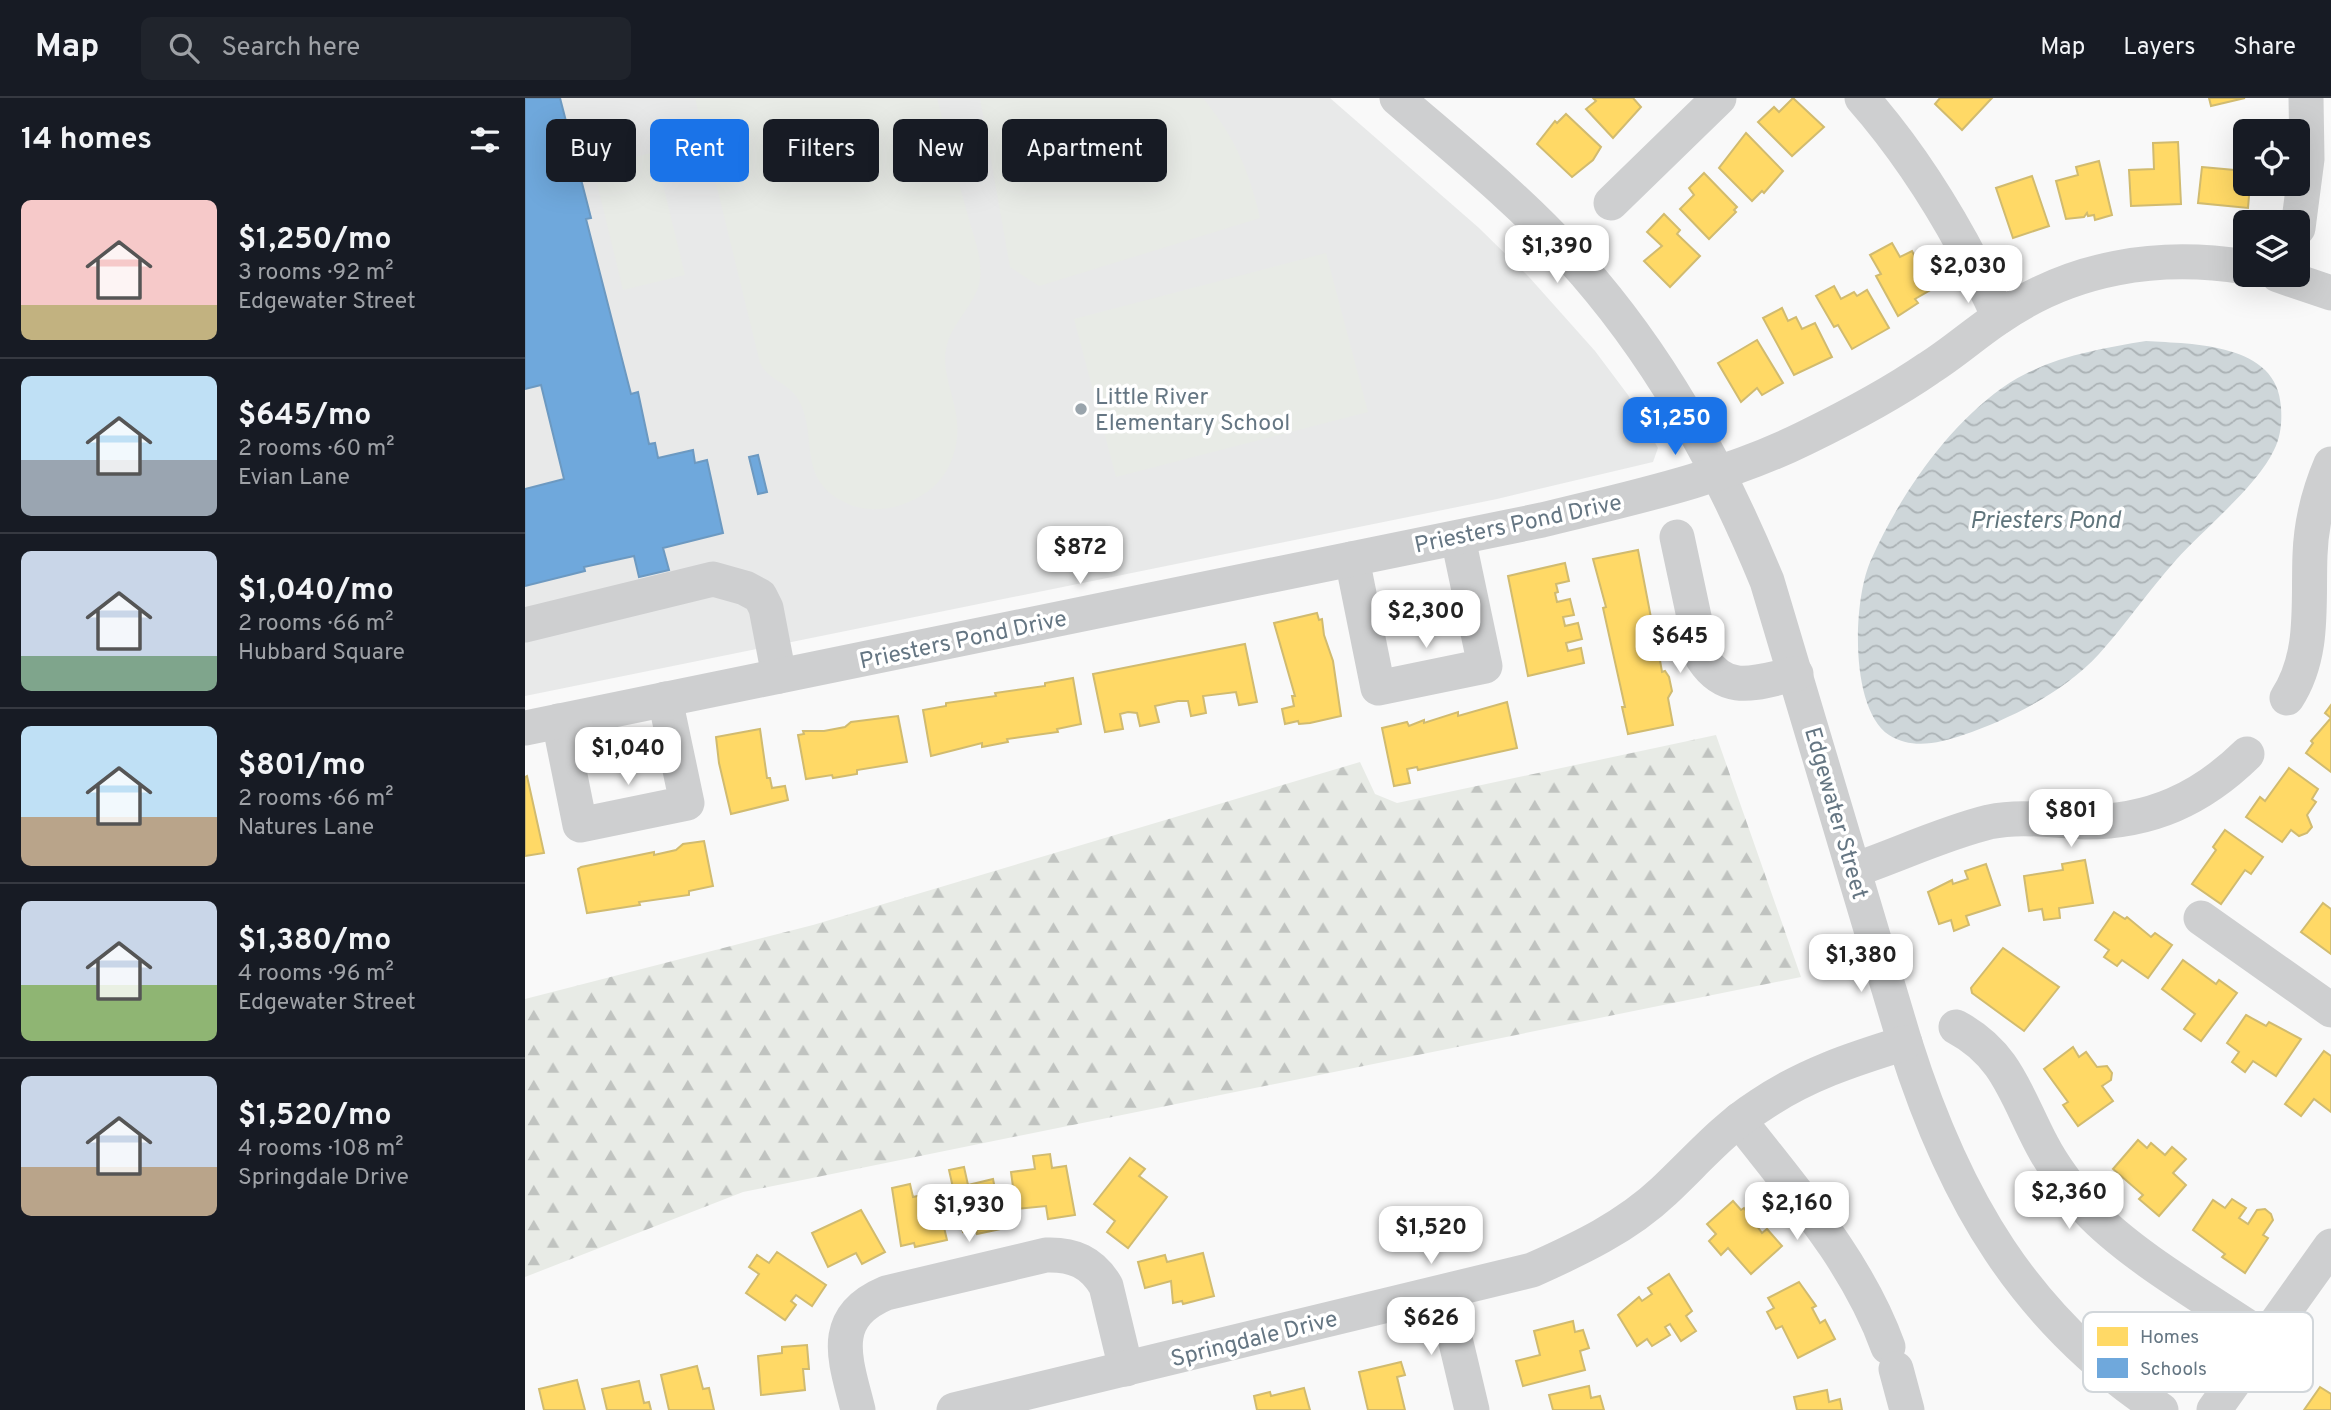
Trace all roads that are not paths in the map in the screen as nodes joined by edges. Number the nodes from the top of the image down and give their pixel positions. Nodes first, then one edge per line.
1 (1397, 98) edge
2 (1719, 98) edge
3 (2307, 98) edge
4 (1874, 102) edge
5 (1611, 203) dead end
6 (2300, 210) edge
7 (2233, 265) edge
8 (2310, 285) edge
9 (2331, 293) edge
10 (1999, 317) junction
11 (2331, 464) edge
12 (1719, 473) junction
13 (1677, 537) dead end
14 (1458, 538) junction
15 (1352, 559) junction
16 (525, 625) edge
17 (1796, 674) junction
18 (779, 676) junction
19 (2287, 698) dead end
20 (666, 699) junction
21 (559, 721) junction
22 (525, 728) edge
23 (2247, 754) dead end
24 (1854, 870) junction
25 (2201, 918) dead end
26 (2331, 1010) edge
27 (1956, 1027) dead end
28 (1905, 1043) junction
29 (1739, 1120) junction
30 (2331, 1246) edge
31 (1444, 1292) junction
32 (2227, 1312) edge
33 (2285, 1312) edge
34 (2083, 1348) edge
35 (1126, 1368) junction
36 (2138, 1392) edge
37 (2227, 1392) edge
38 (973, 1408) edge
39 (858, 1410) edge
40 (1472, 1410) edge
41 (1907, 1410) edge
42 (2161, 1410) edge
43 (2214, 1410) edge

1 - 12 street, Edgewater Street
2 - 5 street
3 - 6 street
4 - 10 street
7 - 10 street
8 - 9 street
10 - 12 street
11 - 19 street
12 - 14 street, Priesters Pond Drive
12 - 17 street, Edgewater Street
13 - 17 street
14 - 15 street, Priesters Pond Drive
14 - 15 street
15 - 18 street, Priesters Pond Drive
16 - 18 street
17 - 24 street, Edgewater Street
18 - 20 street, Priesters Pond Drive
20 - 21 street, Priesters Pond Drive
20 - 21 street
21 - 22 street, Priesters Pond Drive
23 - 24 street
24 - 28 street, Edgewater Street
25 - 26 street
27 - 32 street
28 - 29 street, Springdale Drive
28 - 34 street, Edgewater Street
29 - 31 street, Springdale Drive
29 - 41 street
30 - 33 street
31 - 35 street, Springdale Drive
31 - 40 street
35 - 38 street, Springdale Drive
35 - 39 street
36 - 42 street, Edgewater Street
37 - 43 street

